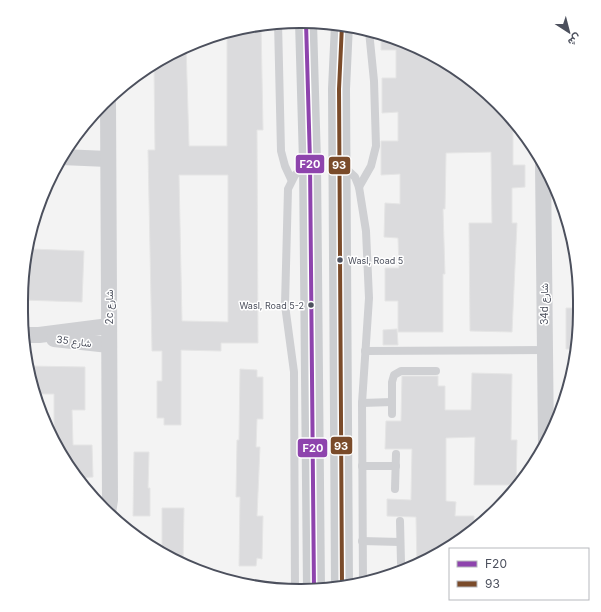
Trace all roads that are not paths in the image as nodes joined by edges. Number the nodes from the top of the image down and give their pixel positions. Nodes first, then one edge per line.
1 (306, 28) edge
2 (278, 29) edge
3 (335, 30) edge
4 (342, 31) edge
5 (350, 32) edge
6 (370, 37) edge
7 (341, 47) junction
8 (108, 108) edge
9 (72, 152) edge
10 (108, 154) junction
11 (70, 156) edge
12 (310, 162) junction
13 (339, 163) junction
14 (543, 177) edge
15 (292, 179) junction
16 (359, 187) junction
17 (109, 326) junction
18 (31, 335) edge
19 (109, 345) junction
20 (544, 350) junction
21 (365, 351) junction
22 (436, 371) dead end
23 (392, 402) junction
24 (362, 403) junction
25 (392, 414) dead end
26 (546, 430) edge
27 (396, 454) dead end
28 (362, 466) junction
29 (396, 466) junction
30 (396, 489) dead end
31 (109, 505) edge
32 (400, 521) dead end
33 (362, 541) junction
34 (400, 542) junction
35 (401, 563) dead end
36 (363, 577) edge
37 (342, 581) edge
38 (314, 583) edge
39 (295, 584) edge

1 - 12 main road
2 - 15 lane
3 - 7 main road
4 - 7 main road
5 - 7 main road
6 - 16 lane
7 - 13 main road
8 - 10 street, 2c شارع
9 - 10 street
10 - 11 street
10 - 17 street, 2c شارع
12 - 15 lane
12 - 38 main road
13 - 16 lane
13 - 37 main road
14 - 20 street, 34d شارع
15 - 39 lane
16 - 21 lane
17 - 18 street, شارع 35
17 - 19 street, 2c شارع
18 - 19 street, شارع 35
19 - 31 street, 2c شارع
20 - 21 lane
20 - 26 street, 34d شارع
21 - 24 lane
22 - 23 lane
23 - 24 lane
23 - 25 lane
24 - 28 lane
27 - 29 lane
28 - 29 lane
28 - 33 lane
29 - 30 lane
32 - 34 lane
33 - 34 lane
33 - 36 lane
34 - 35 lane

